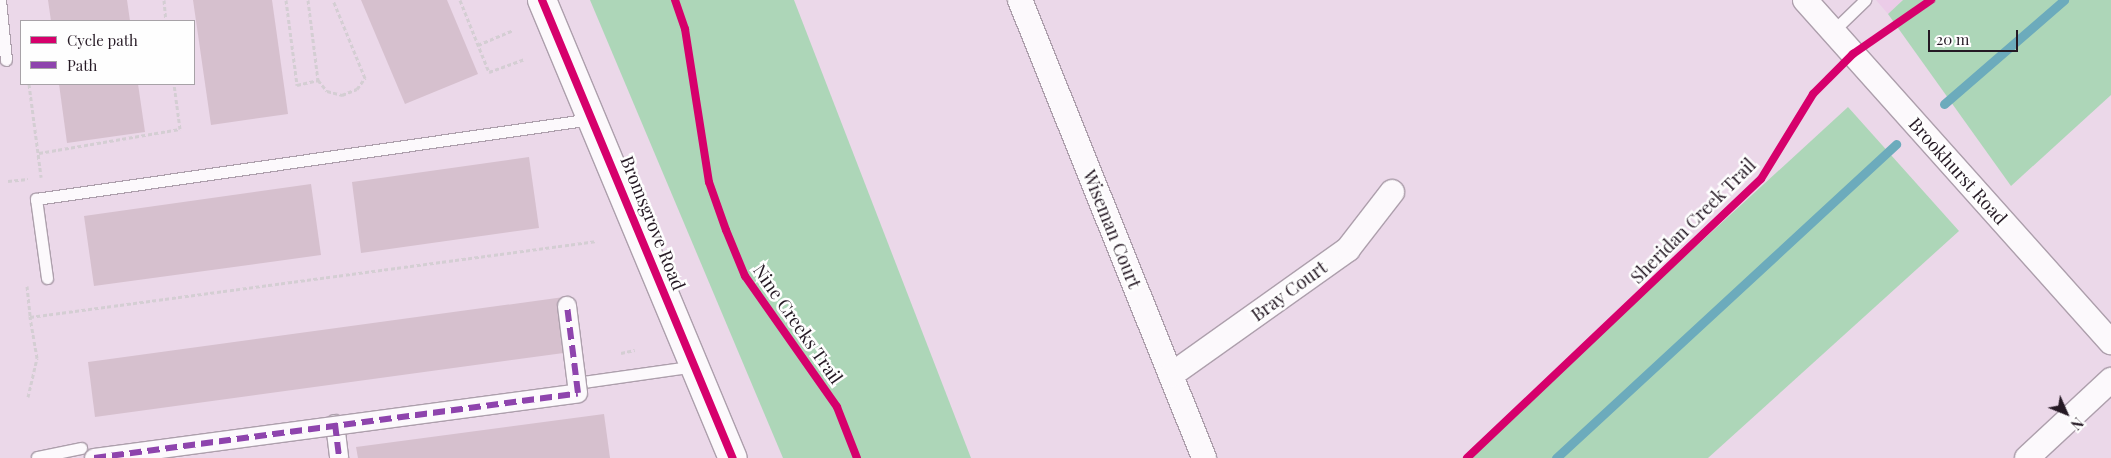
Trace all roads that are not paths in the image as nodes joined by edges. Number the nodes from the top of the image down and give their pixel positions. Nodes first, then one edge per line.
1 (0, 0) edge
2 (542, 0) edge
3 (1020, 0) edge
4 (1805, 0) edge
5 (1865, 0) edge
6 (1833, 31) junction
7 (6, 60) dead end
8 (594, 118) junction
9 (1392, 192) dead end
10 (47, 278) dead end
11 (567, 306) dead end
12 (2111, 342) edge
13 (696, 366) junction
14 (1171, 375) junction
15 (2111, 380) edge
16 (583, 382) dead end
17 (335, 424) junction
18 (87, 453) edge
19 (38, 457) dead end
20 (339, 458) edge
21 (733, 458) edge
22 (1204, 458) edge
23 (2027, 458) edge

1 - 7 lane
2 - 8 street, Bromsgrove Road
3 - 14 street, Wiseman Court
4 - 6 street, Brookhurst Road
5 - 6 lane
6 - 12 street, Brookhurst Road
8 - 10 lane
8 - 13 street, Bromsgrove Road
9 - 14 street, Bray Court
11 - 17 street, bridge
13 - 16 lane
13 - 21 street, Bromsgrove Road
14 - 22 street, Wiseman Court
15 - 23 street
17 - 18 street, bridge
17 - 20 street
18 - 19 lane

